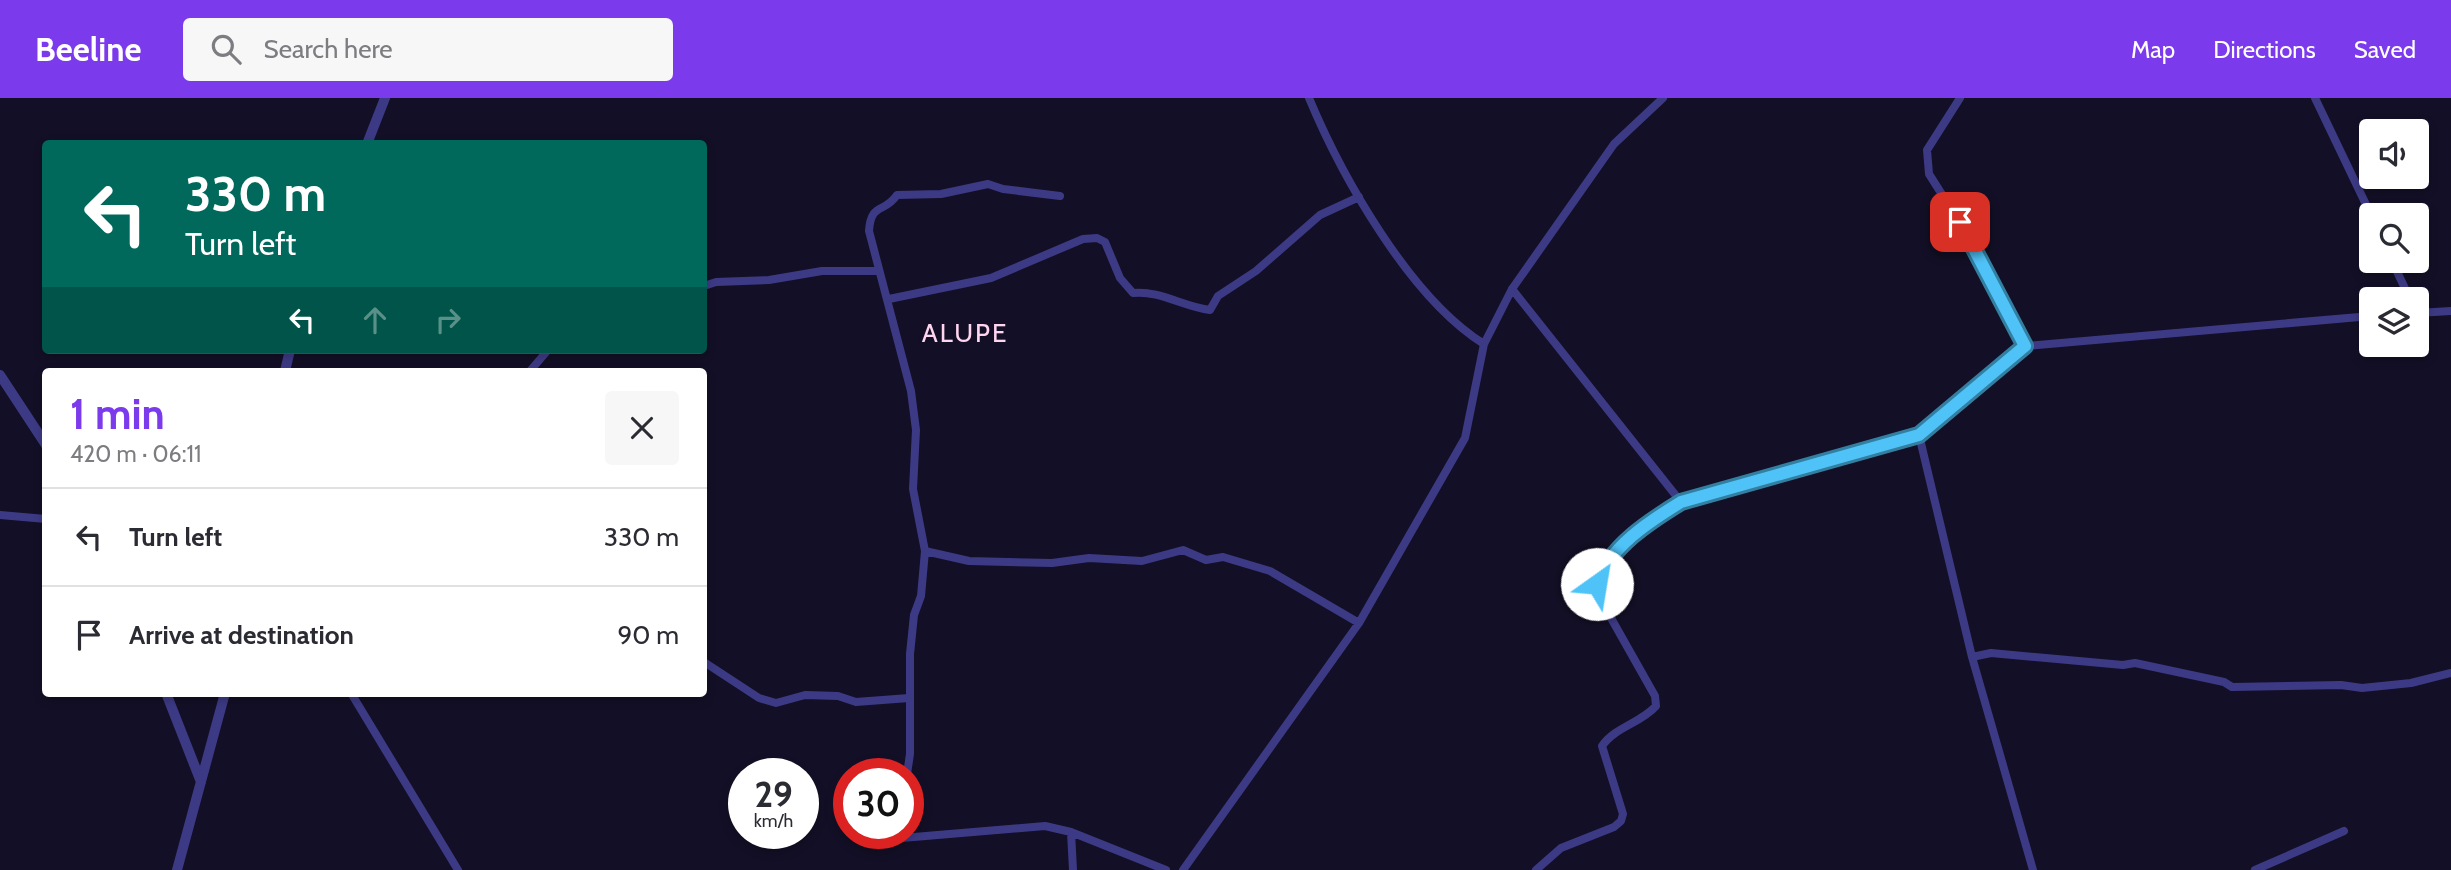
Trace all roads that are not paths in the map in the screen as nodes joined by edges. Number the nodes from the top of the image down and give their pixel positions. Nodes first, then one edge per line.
1 (385, 98) edge
2 (1309, 98) edge
3 (1662, 98) edge
4 (1960, 98) edge
5 (2315, 98) edge
6 (369, 140) edge
7 (1060, 196) dead end
8 (1359, 197) junction
9 (2365, 203) edge
10 (878, 271) junction
11 (707, 285) edge
12 (1511, 289) junction
13 (889, 299) junction
14 (2451, 311) edge
15 (2429, 312) edge
16 (2359, 317) edge
17 (1484, 344) junction
18 (2025, 346) junction
19 (545, 354) edge
20 (533, 368) edge
21 (0, 375) edge
22 (1919, 435) junction
23 (42, 437) edge
24 (1681, 502) junction
25 (0, 515) edge
26 (42, 519) edge
27 (925, 551) junction
28 (1359, 623) junction
29 (1972, 657) junction
30 (707, 664) edge
31 (2451, 673) edge
32 (168, 697) edge
33 (224, 697) edge
34 (353, 697) edge
35 (909, 698) junction
36 (909, 758) edge
37 (201, 783) junction
38 (2344, 831) dead end
39 (1071, 832) junction
40 (924, 833) edge
41 (177, 870) edge
42 (458, 870) edge
43 (1073, 870) edge
44 (1166, 870) edge
45 (1183, 870) edge
46 (1536, 870) edge
47 (2033, 870) edge
48 (2256, 870) edge

1 - 6 street
2 - 8 street
3 - 12 street
4 - 18 street
5 - 9 street
7 - 10 street
8 - 13 street
8 - 17 street
10 - 11 street
10 - 13 street
12 - 17 street
12 - 24 street
13 - 27 street
14 - 15 street
16 - 18 street
17 - 28 street
18 - 22 street
19 - 20 street
21 - 23 street
22 - 24 street
22 - 29 street
24 - 46 street
25 - 26 street
27 - 28 street
27 - 35 street
28 - 45 street
29 - 31 street
29 - 47 street
30 - 35 street
32 - 37 street
33 - 37 street
34 - 42 street
35 - 36 street
37 - 41 street
38 - 48 street
39 - 40 street
39 - 43 street
39 - 44 street

